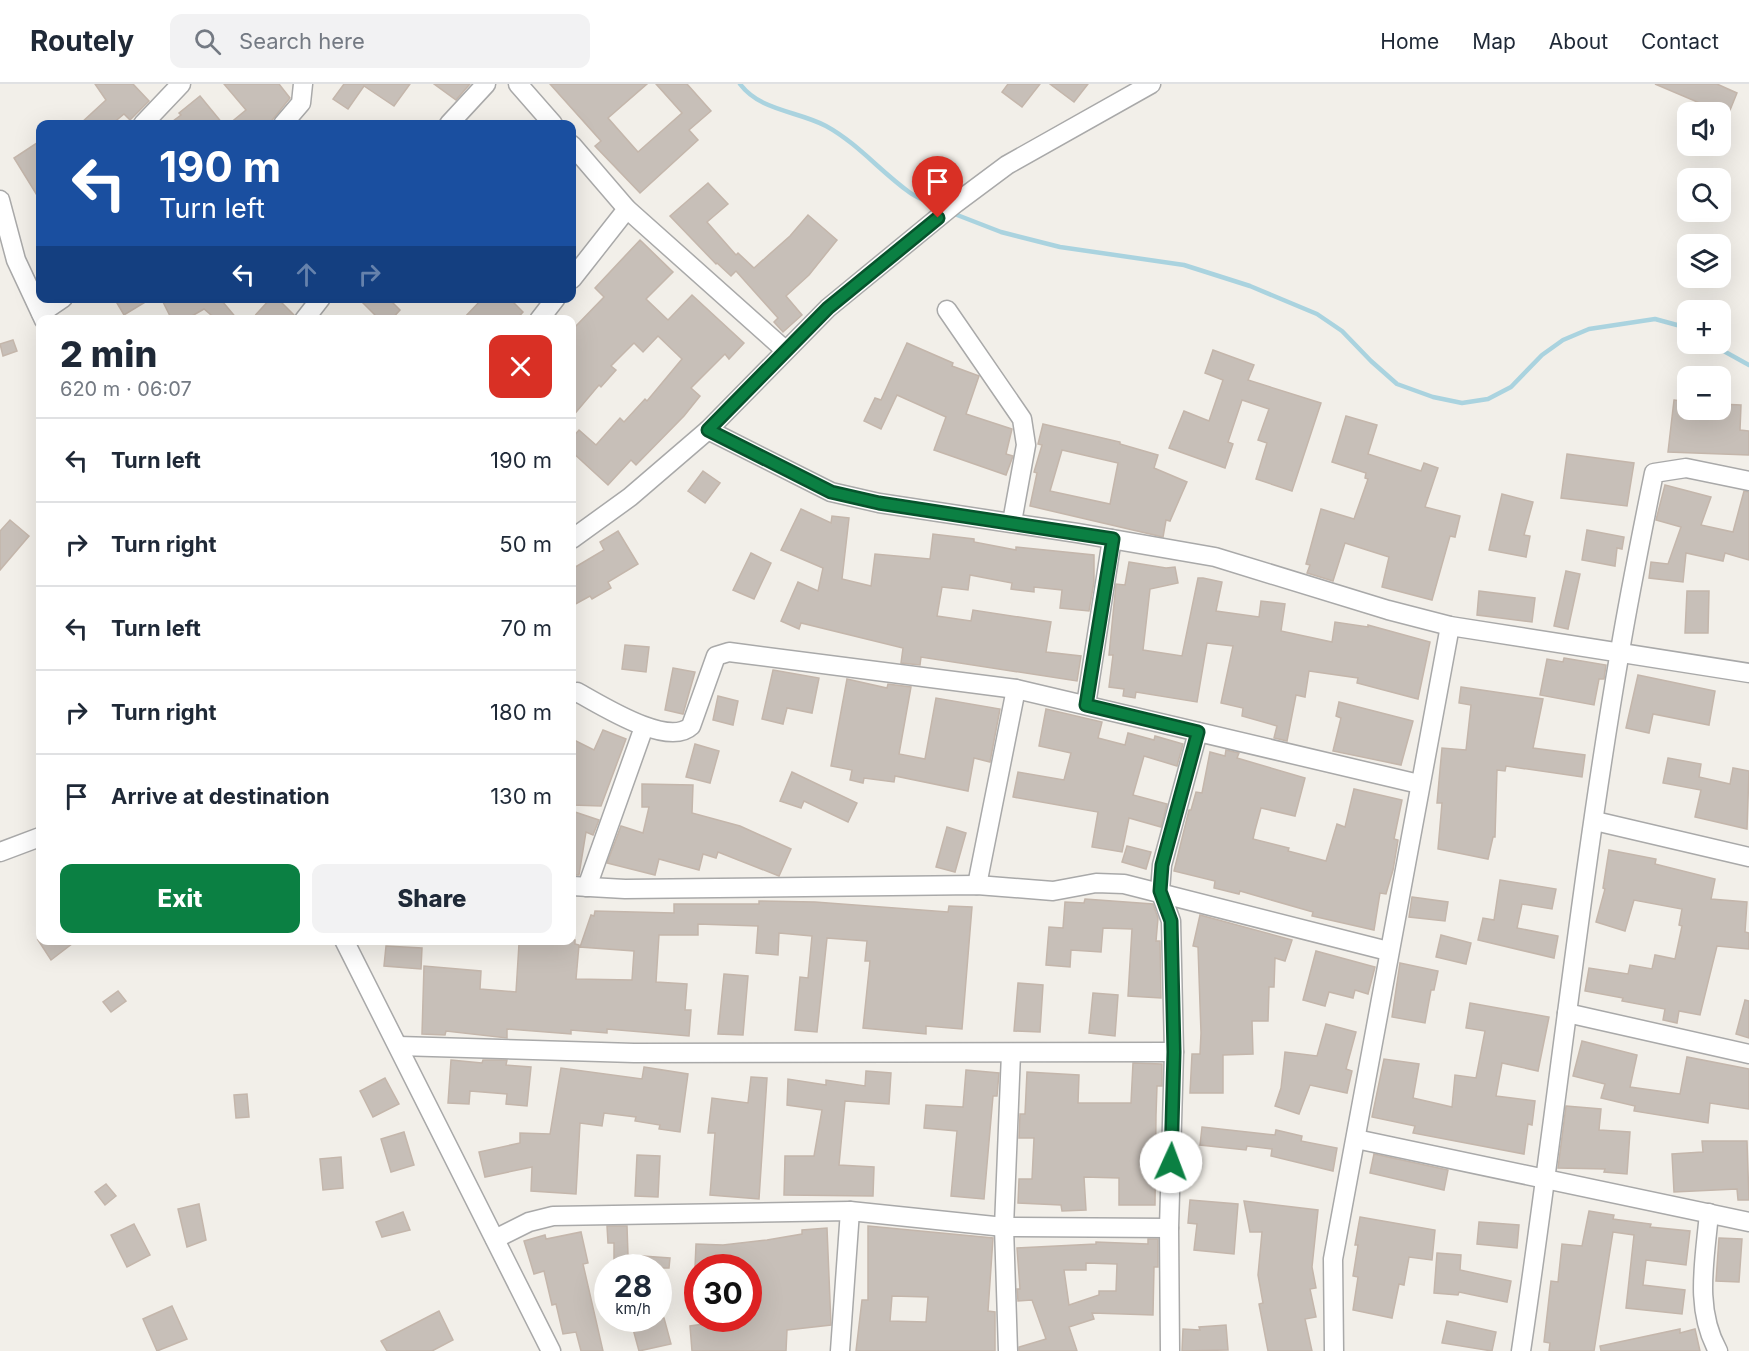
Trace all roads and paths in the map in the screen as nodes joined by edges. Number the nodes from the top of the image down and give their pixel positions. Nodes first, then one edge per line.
1 (181, 84) edge
2 (303, 84) edge
3 (486, 84) edge
4 (518, 84) edge
5 (1138, 86) edge
6 (146, 120) edge
7 (286, 120) edge
8 (452, 120) edge
9 (550, 120) edge
10 (576, 150) edge
11 (0, 200) edge
12 (627, 208) junction
13 (576, 274) edge
14 (36, 301) edge
15 (57, 303) edge
16 (317, 303) edge
17 (552, 303) edge
18 (947, 310) dead end
19 (44, 315) edge
20 (308, 315) edge
21 (542, 315) edge
22 (785, 350) junction
23 (708, 430) junction
24 (1749, 481) edge
25 (1012, 522) junction
26 (576, 536) edge
27 (1113, 539) junction
28 (1450, 626) junction
29 (1620, 652) junction
30 (1749, 673) edge
31 (1016, 688) junction
32 (577, 692) dead end
33 (1086, 705) junction
34 (644, 727) junction
35 (1198, 732) junction
36 (1419, 784) junction
37 (1595, 821) junction
38 (36, 838) edge
39 (0, 852) edge
40 (1749, 857) edge
41 (977, 885) junction
42 (579, 887) edge
43 (1160, 891) junction
44 (347, 945) edge
45 (1388, 951) junction
46 (1567, 1013) junction
47 (398, 1046) junction
48 (1174, 1052) junction
49 (1011, 1053) junction
50 (1749, 1054) edge
51 (1356, 1139) junction
52 (1547, 1178) junction
53 (849, 1211) junction
54 (1709, 1213) junction
55 (1749, 1222) edge
56 (1004, 1227) junction
57 (1169, 1228) junction
58 (495, 1239) junction
59 (551, 1351) edge
60 (840, 1351) edge
61 (1008, 1351) edge
62 (1170, 1351) edge
63 (1334, 1351) edge
64 (1521, 1351) edge
65 (1718, 1351) edge

1 - 6 street
2 - 7 street
3 - 8 street
4 - 9 street
5 - 22 street
10 - 12 street
11 - 14 street
12 - 13 street
12 - 22 street
15 - 19 street
16 - 20 street
17 - 21 street
18 - 25 street
22 - 23 street
23 - 25 street
23 - 26 street
24 - 29 street
25 - 27 street
27 - 28 street
27 - 33 street
28 - 29 street
28 - 36 street
29 - 30 street
29 - 37 street
31 - 33 street
31 - 34 street
31 - 41 street
32 - 34 street
33 - 35 street
34 - 42 street
35 - 36 street
35 - 43 street
36 - 45 street
37 - 40 street
37 - 46 street
38 - 39 street
41 - 42 street
41 - 43 street
43 - 45 street
43 - 48 street
44 - 47 street
45 - 51 street
46 - 50 street
46 - 52 street
47 - 49 street
47 - 58 street
48 - 49 street
48 - 57 street
49 - 56 street
51 - 52 street
51 - 63 street
52 - 54 street
52 - 64 street
53 - 56 street
53 - 58 street
53 - 60 street
54 - 55 street
54 - 65 street
56 - 57 street
56 - 61 street
57 - 62 street
58 - 59 street

